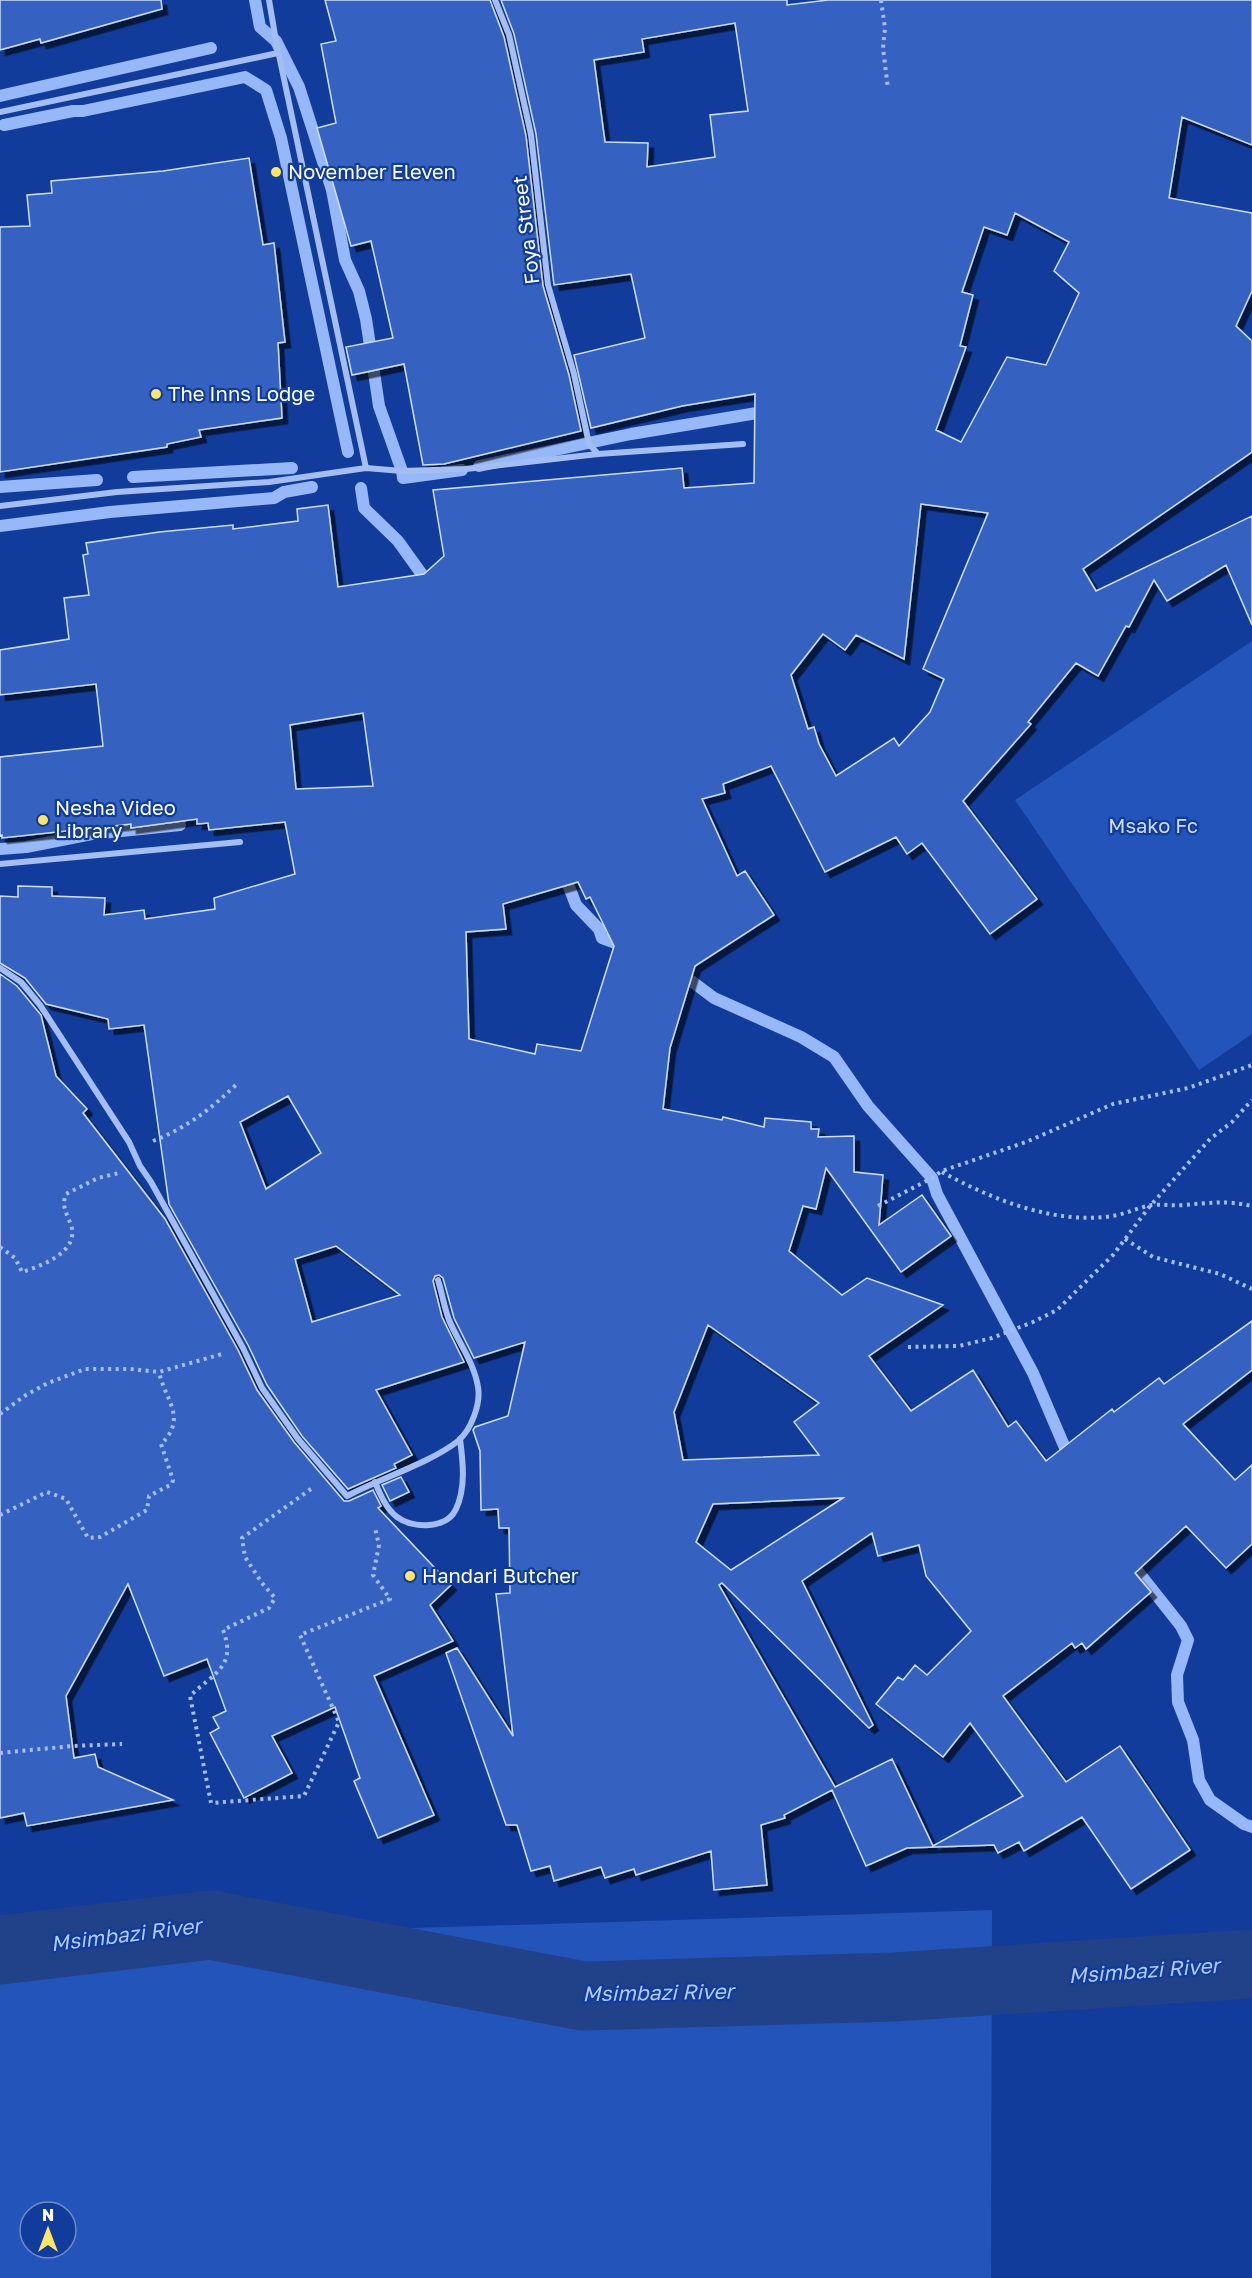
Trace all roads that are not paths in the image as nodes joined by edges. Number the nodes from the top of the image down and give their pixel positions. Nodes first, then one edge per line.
1 (269, 0) edge
2 (495, 0) edge
3 (278, 53) junction
4 (0, 112) edge
5 (743, 444) dead end
6 (598, 454) junction
7 (366, 468) junction
8 (0, 506) edge
9 (240, 842) dead end
10 (0, 864) edge
11 (0, 968) edge
12 (438, 1280) dead end
13 (460, 1440) junction
14 (375, 1482) junction

1 - 3 street
2 - 6 street, Foya Street
3 - 4 street
3 - 7 street
5 - 6 street
6 - 7 street
7 - 8 street
9 - 10 street
11 - 14 street
12 - 13 street
13 - 14 street
13 - 14 street

